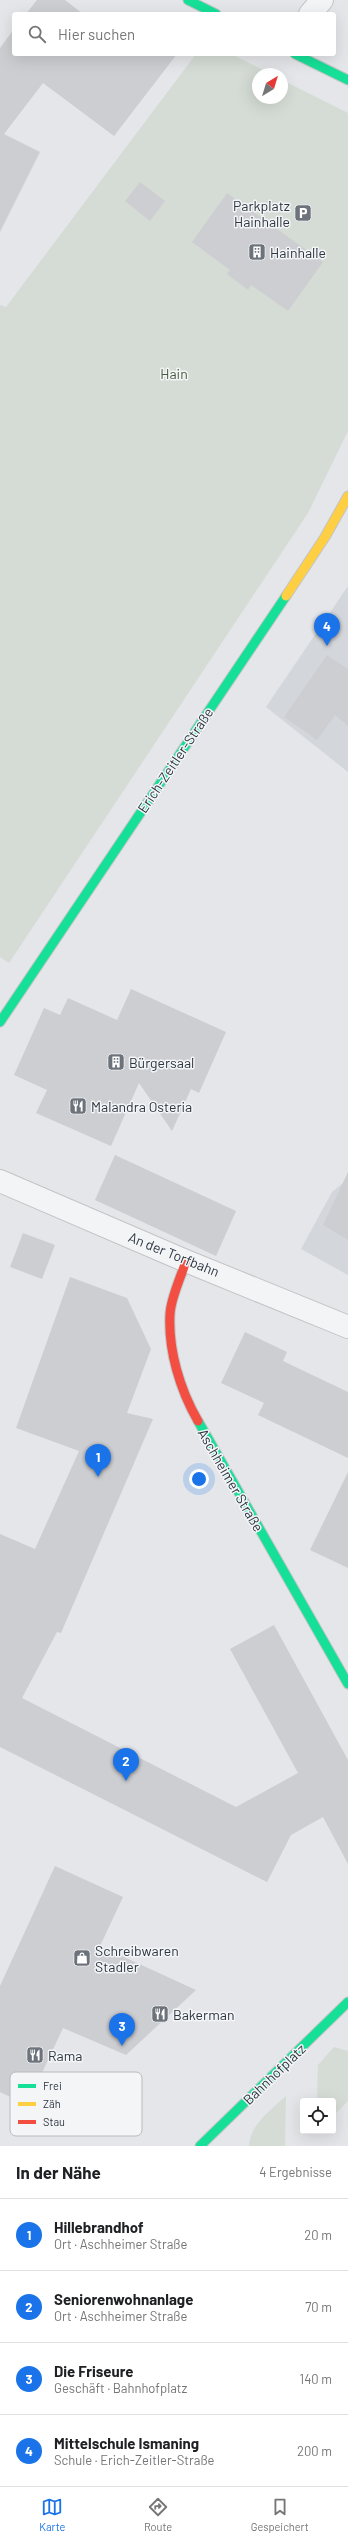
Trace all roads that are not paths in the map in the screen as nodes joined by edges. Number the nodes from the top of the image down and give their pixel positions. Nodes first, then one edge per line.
1 (188, 0) edge
2 (322, 0) edge
3 (212, 12) edge
4 (312, 12) edge
5 (299, 56) edge
6 (348, 80) edge
7 (348, 496) edge
8 (0, 1022) edge
9 (0, 1181) edge
10 (186, 1260) junction
11 (348, 1327) edge
12 (348, 1684) edge
13 (348, 2002) edge
14 (200, 2146) edge

1 - 3 street
2 - 4 street
5 - 6 street
7 - 8 street, Erich-Zeitler-Straße
9 - 10 street, An der Torfbahn
10 - 11 street, An der Torfbahn
10 - 12 street, Aschheimer Straße
13 - 14 street, Bahnhofplatz

